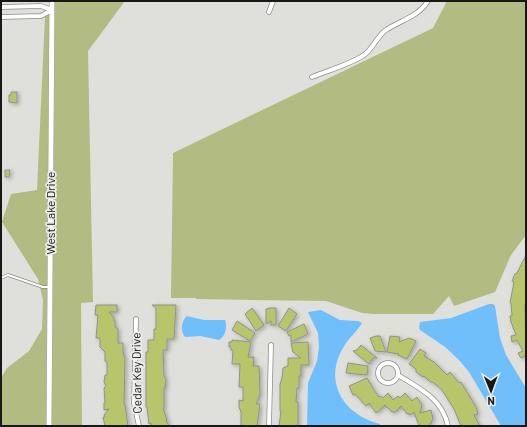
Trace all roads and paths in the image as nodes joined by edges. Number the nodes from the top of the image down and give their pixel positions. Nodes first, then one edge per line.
1 (5, 1) edge
2 (52, 1) edge
3 (273, 1) edge
4 (428, 1) edge
5 (3, 7) edge
6 (52, 10) junction
7 (269, 12) dead end
8 (1, 17) edge
9 (312, 77) dead end
10 (1, 278) edge
11 (50, 286) junction
12 (136, 319) dead end
13 (270, 345) dead end
14 (398, 375) junction
15 (49, 426) edge
16 (139, 426) edge
17 (269, 426) edge
18 (448, 426) edge

1 - 5 street
2 - 6 street, West Lake Drive
3 - 7 street
4 - 9 street
5 - 6 street
6 - 8 street
6 - 11 street, West Lake Drive
10 - 11 lane
11 - 15 street, West Lake Drive
12 - 16 street, Cedar Key Drive
13 - 17 street
14 - 14 street
14 - 18 street

